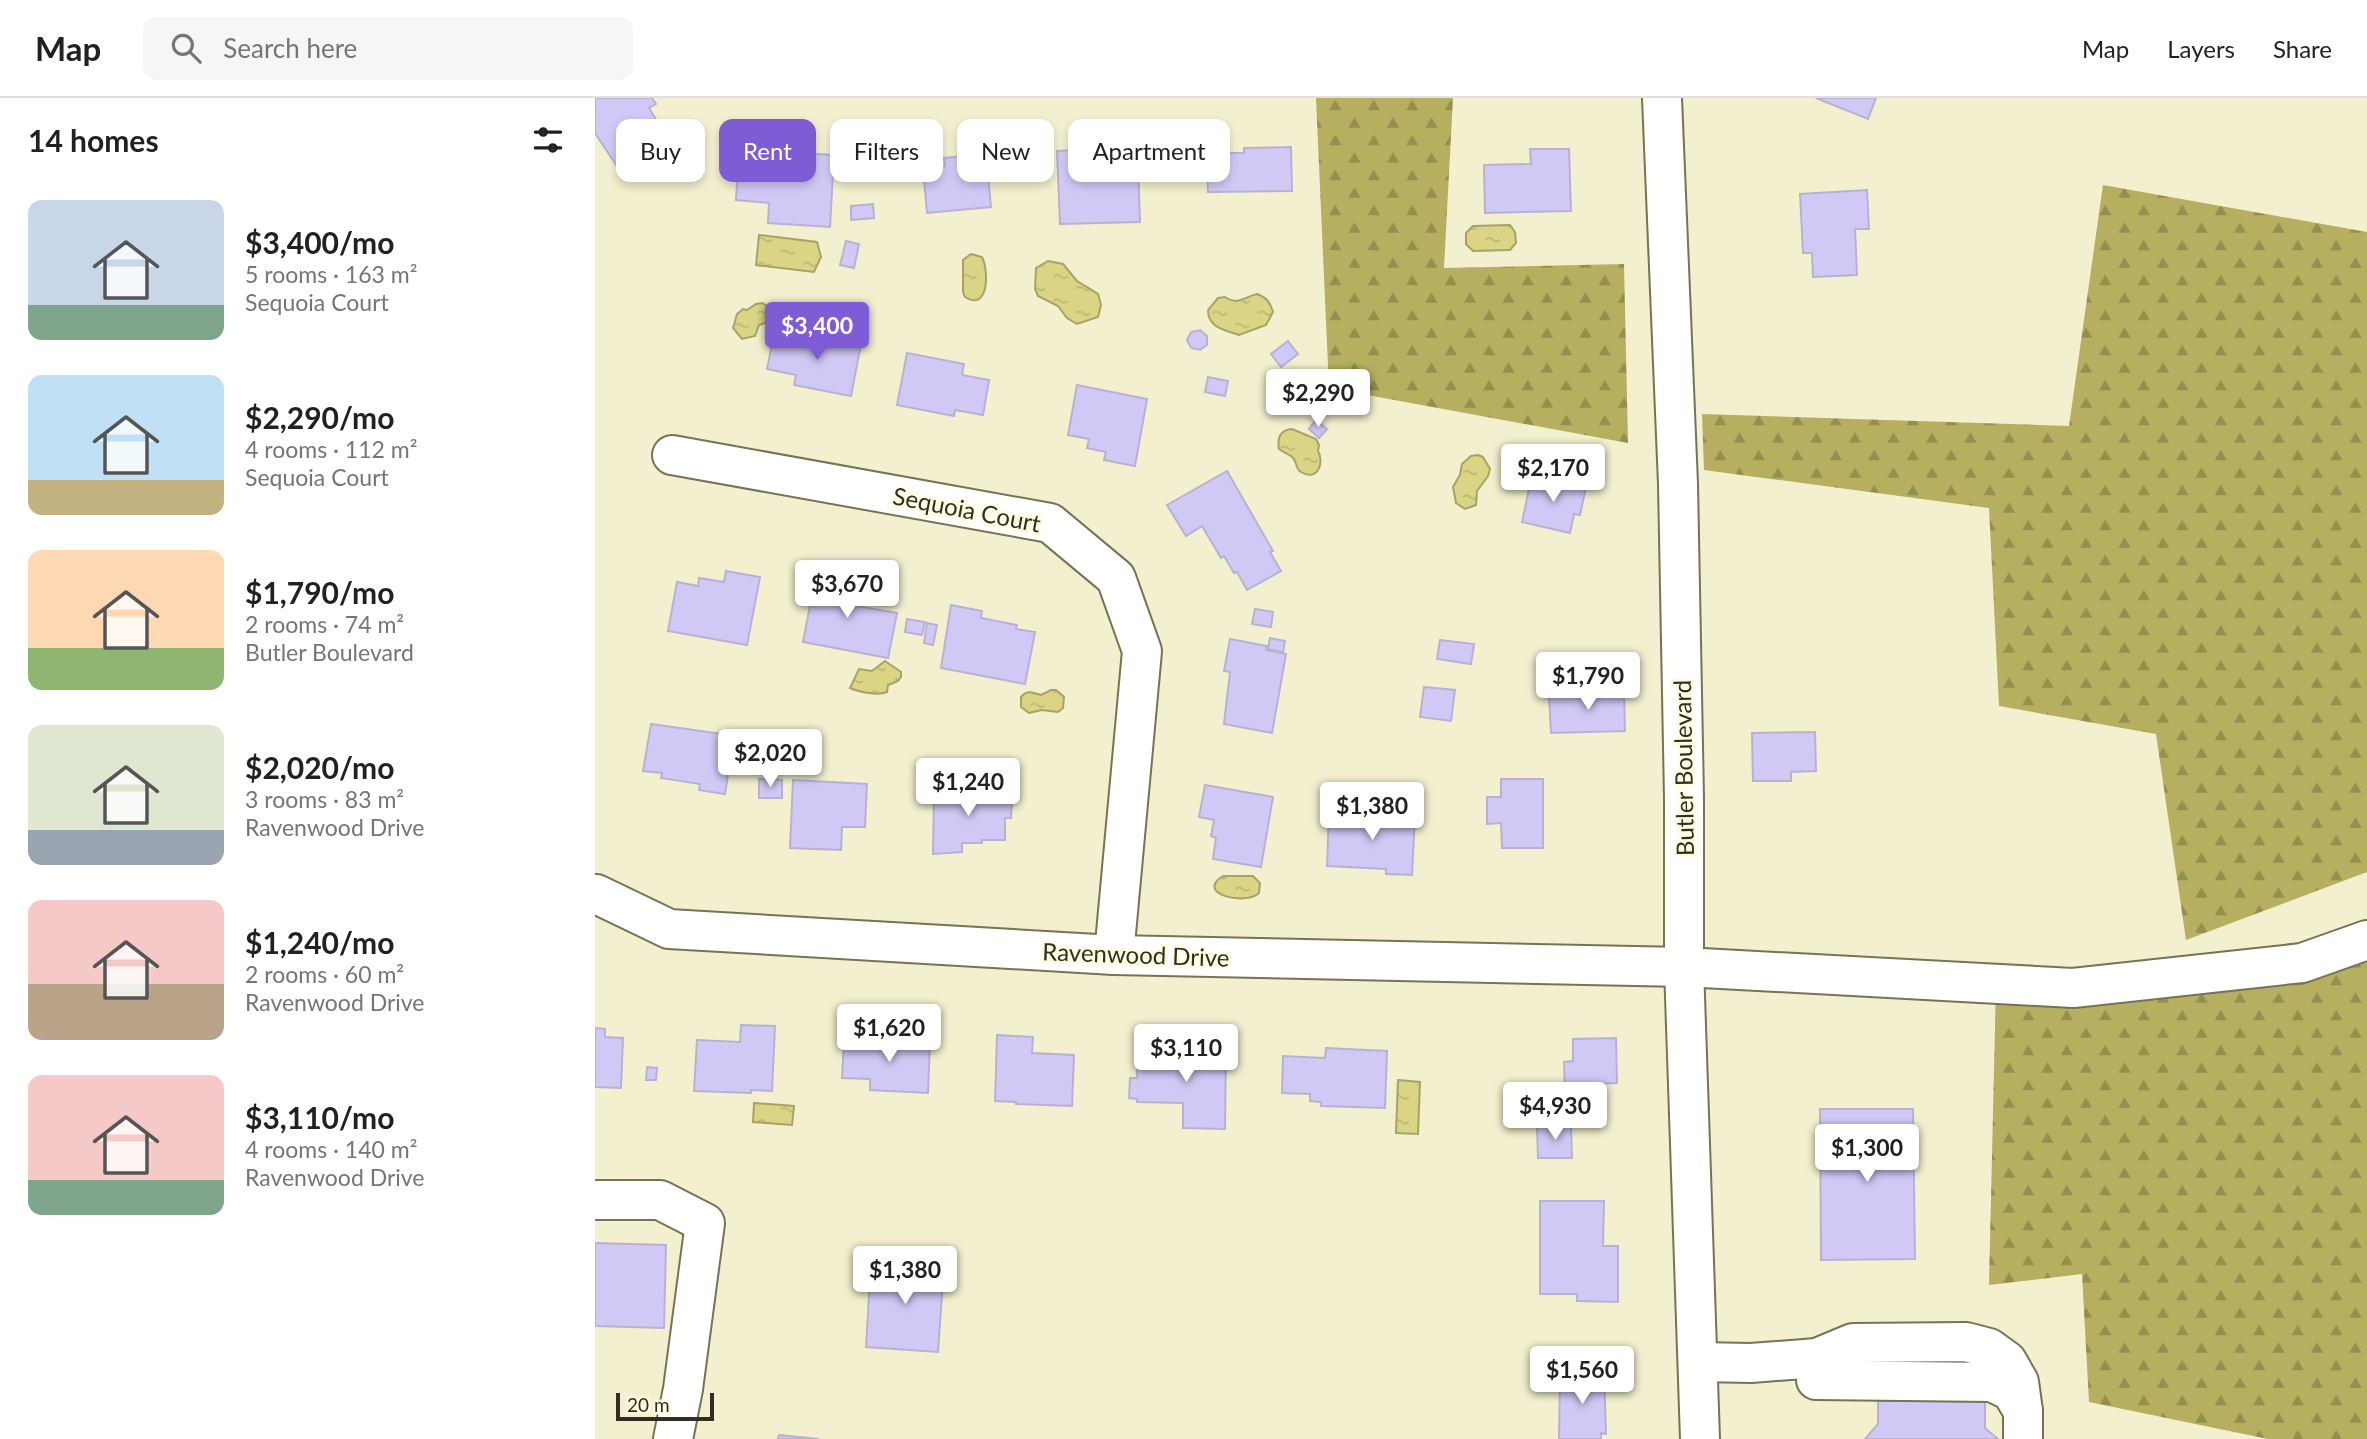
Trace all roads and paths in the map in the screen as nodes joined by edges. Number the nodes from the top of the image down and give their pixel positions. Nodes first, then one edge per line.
1 (1662, 98) edge
2 (672, 455) dead end
3 (596, 894) edge
4 (2367, 940) edge
5 (1114, 955) junction
6 (1684, 967) junction
7 (595, 1200) edge
8 (1698, 1362) junction
9 (2023, 1425) edge
10 (673, 1439) edge
11 (1700, 1439) edge

1 - 6 street, Butler Boulevard
2 - 5 street, Sequoia Court
3 - 5 street, Ravenwood Drive
4 - 6 street, Ravenwood Drive
5 - 6 street, Ravenwood Drive
6 - 8 street, Butler Boulevard
7 - 10 street
8 - 9 street
8 - 11 street, Butler Boulevard

